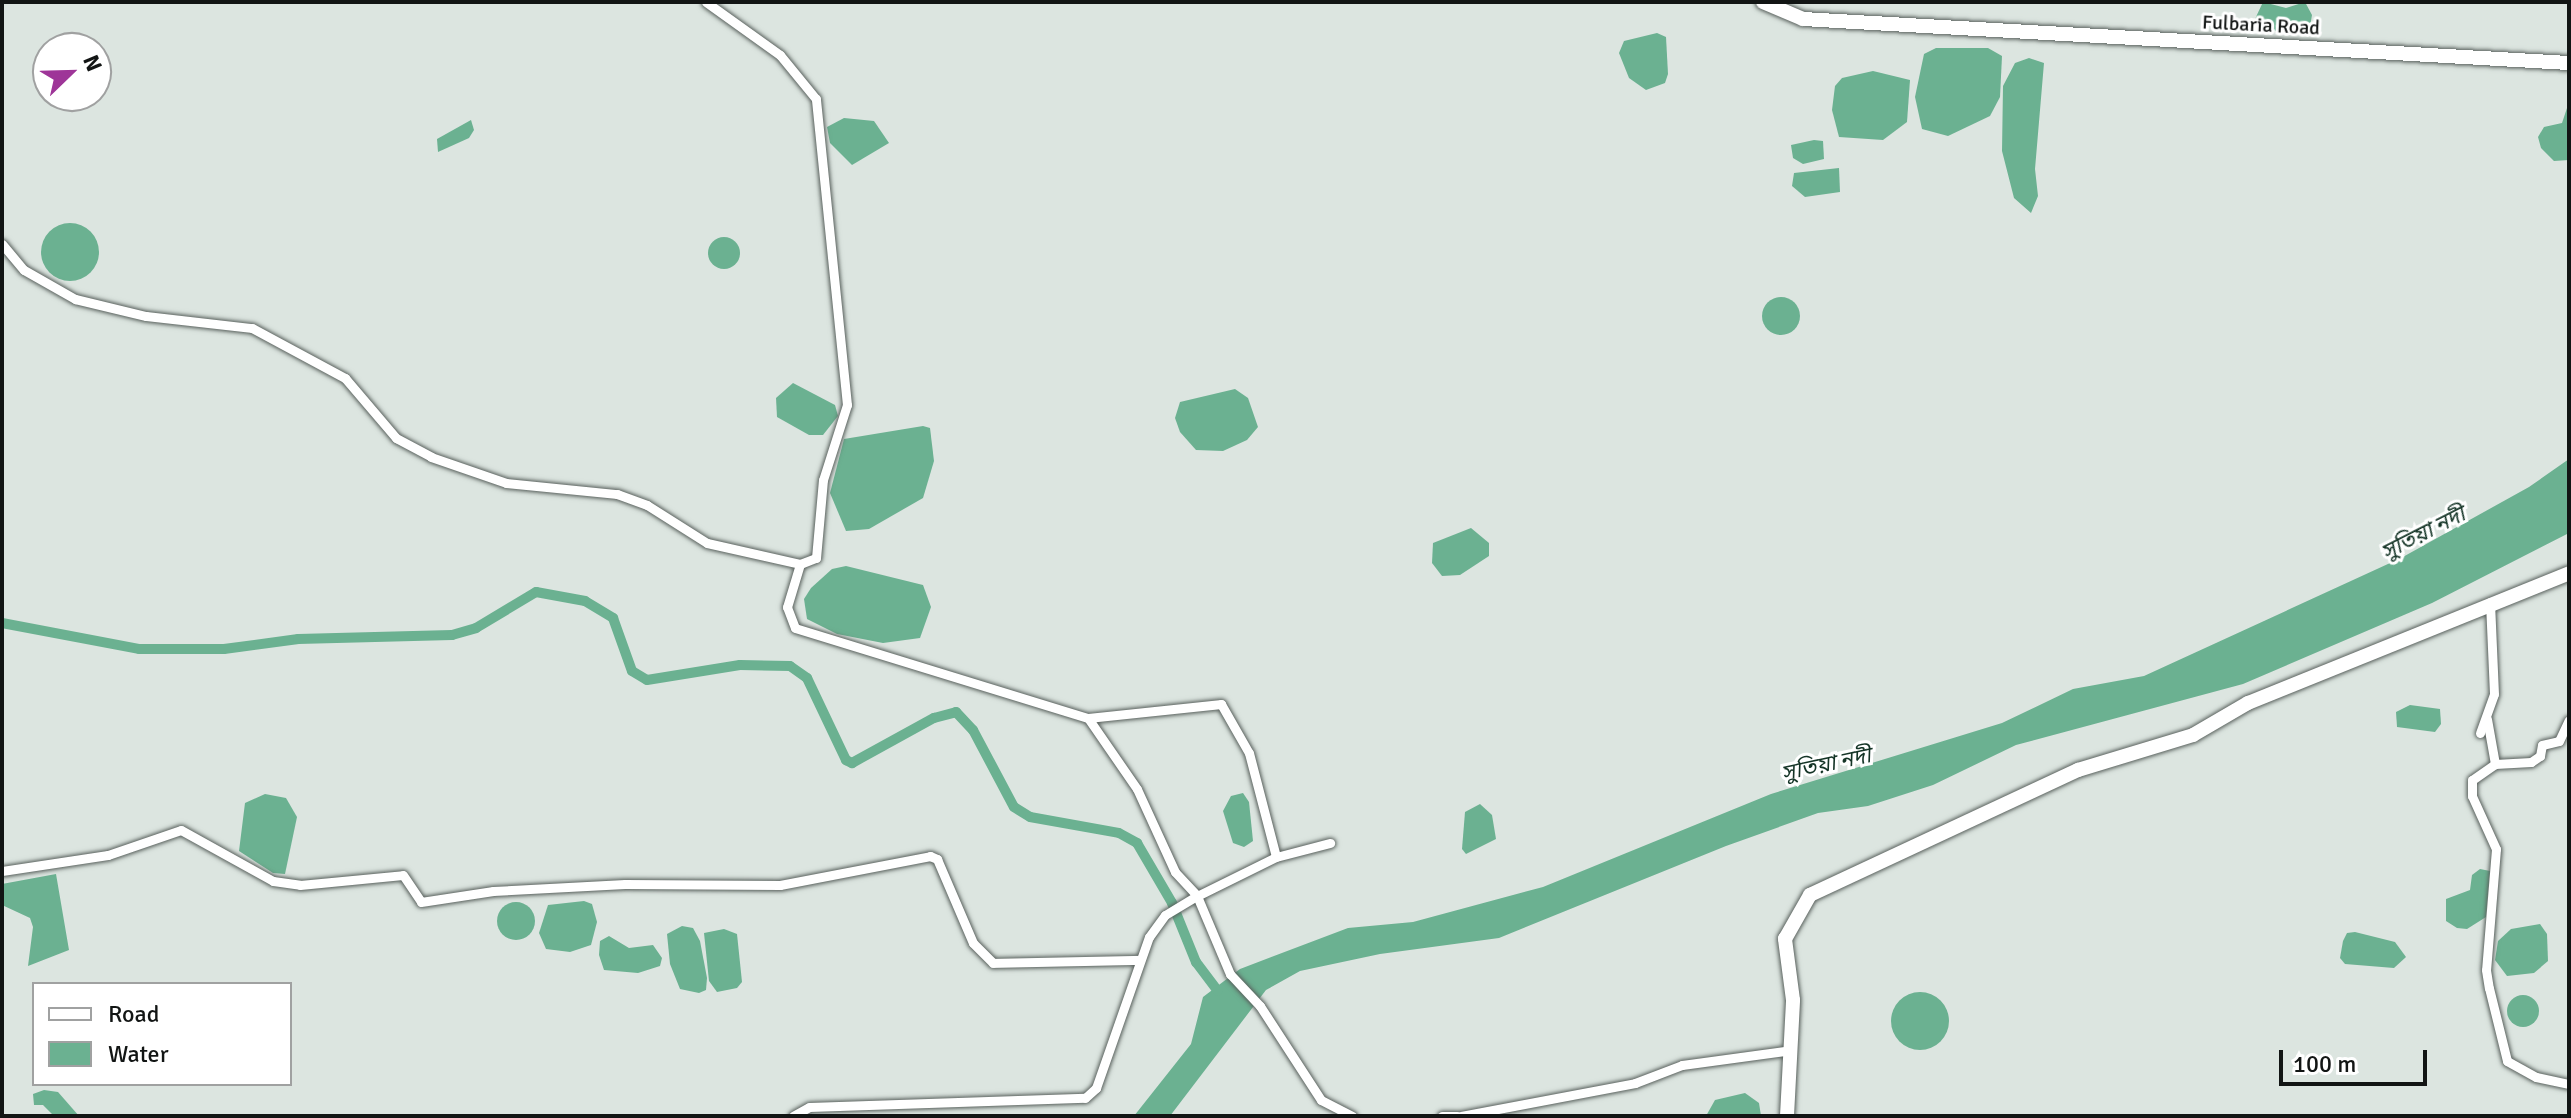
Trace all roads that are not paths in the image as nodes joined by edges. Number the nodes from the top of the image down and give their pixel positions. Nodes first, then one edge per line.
1 (706, 2) edge
2 (1763, 2) edge
3 (1791, 8) edge
4 (2569, 63) edge
5 (2, 244) edge
6 (800, 564) junction
7 (2569, 573) edge
8 (2490, 602) junction
9 (1088, 718) junction
10 (2487, 719) junction
11 (2569, 720) edge
12 (2480, 733) dead end
13 (2495, 764) junction
14 (1330, 843) dead end
15 (1276, 857) junction
16 (2, 871) edge
17 (1197, 896) junction
18 (1140, 960) junction
19 (1792, 1050) junction
20 (2569, 1084) edge
21 (793, 1116) edge
22 (1352, 1116) edge
23 (1442, 1116) edge
24 (1459, 1116) edge
25 (1787, 1116) edge

1 - 6 street
2 - 3 street, Fulbaria Road
3 - 4 street, Fulbaria Road
5 - 6 street
6 - 9 street
7 - 8 street
8 - 10 street
8 - 19 street
9 - 15 street
9 - 17 street
10 - 12 street
10 - 13 street
11 - 13 street
13 - 20 street
14 - 15 street
15 - 17 street
16 - 18 street
17 - 18 street
17 - 22 street
18 - 21 street
19 - 24 street
19 - 25 street
23 - 24 street

